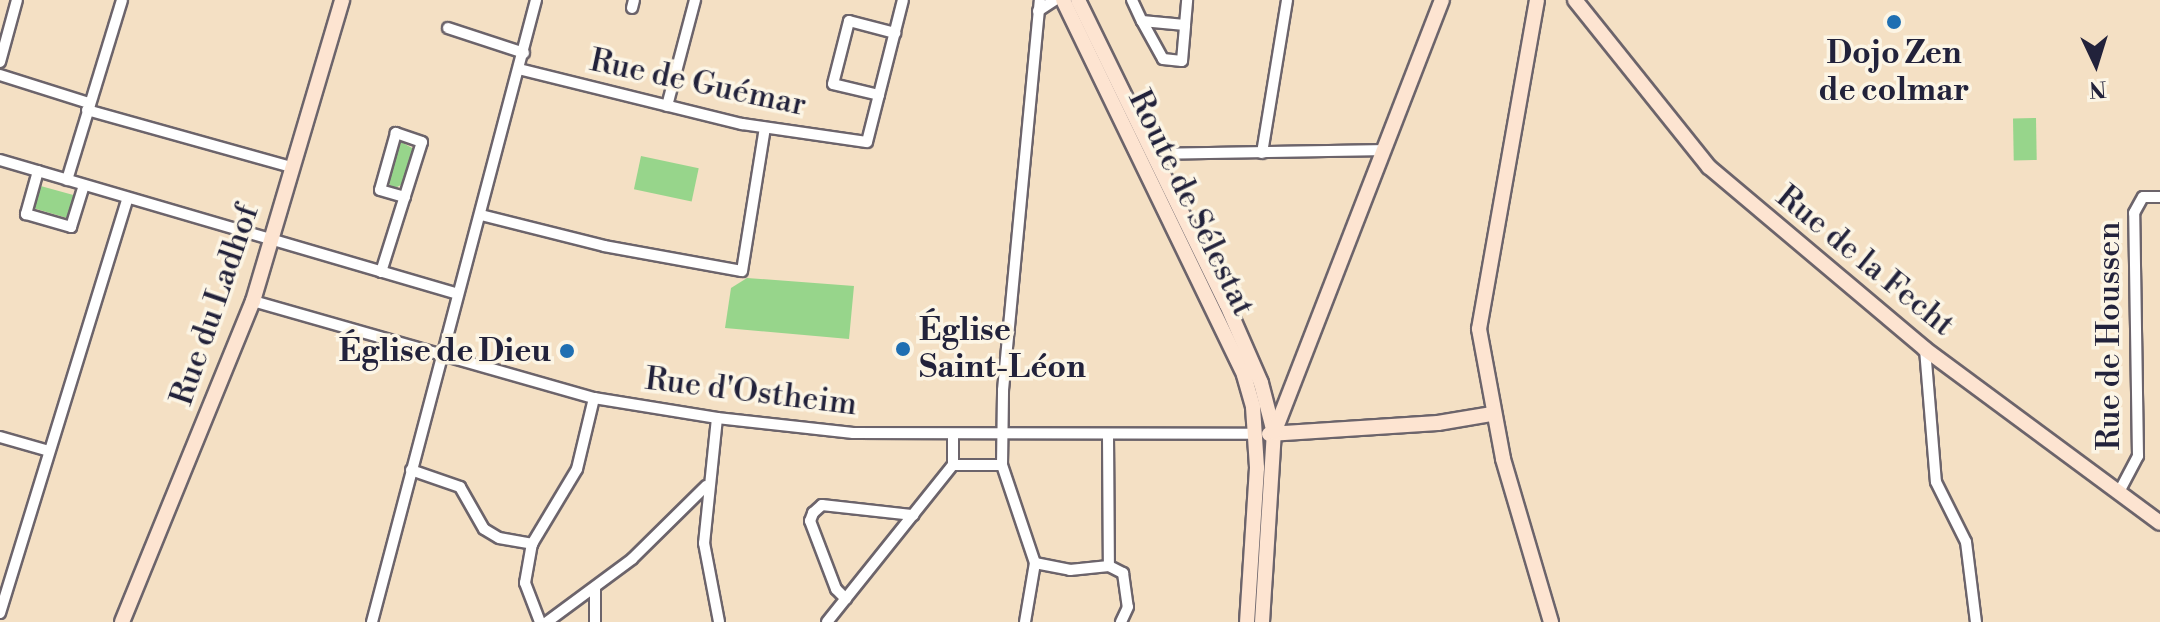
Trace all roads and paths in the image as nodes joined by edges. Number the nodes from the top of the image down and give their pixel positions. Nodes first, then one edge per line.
1 (17, 0) edge
2 (122, 0) edge
3 (341, 0) edge
4 (536, 0) edge
5 (695, 0) edge
6 (903, 0) edge
7 (1055, 0) edge
8 (1063, 0) edge
9 (1078, 0) edge
10 (1132, 0) edge
11 (1187, 0) edge
12 (1287, 0) edge
13 (1442, 0) edge
14 (1537, 0) edge
15 (1575, 0) edge
16 (1039, 6) edge
17 (1142, 21) junction
18 (1185, 25) junction
19 (448, 28) dead end
20 (895, 33) junction
21 (524, 53) junction
22 (0, 62) edge
23 (519, 69) junction
24 (0, 75) edge
25 (879, 95) junction
26 (88, 106) junction
27 (667, 106) junction
28 (765, 128) junction
29 (1383, 150) junction
30 (1262, 153) junction
31 (1154, 154) junction
32 (0, 160) edge
33 (291, 167) junction
34 (38, 171) junction
35 (67, 180) junction
36 (84, 185) junction
37 (405, 197) junction
38 (2160, 197) edge
39 (128, 198) junction
40 (481, 215) junction
41 (271, 240) junction
42 (381, 272) junction
43 (457, 294) junction
44 (253, 301) junction
45 (1925, 349) junction
46 (438, 357) junction
47 (1261, 383) junction
48 (1289, 388) junction
49 (594, 398) junction
50 (1492, 414) junction
51 (717, 418) junction
52 (1274, 433) junction
53 (953, 434) junction
54 (1256, 434) junction
55 (1002, 435) junction
56 (1108, 436) junction
57 (0, 437) edge
58 (49, 451) junction
59 (953, 465) junction
60 (1002, 465) junction
61 (411, 470) junction
62 (706, 486) junction
63 (2119, 492) junction
64 (913, 515) junction
65 (2160, 523) edge
66 (532, 544) junction
67 (1035, 563) junction
68 (1109, 566) junction
69 (595, 588) junction
70 (846, 599) junction
71 (0, 613) edge
72 (122, 622) edge
73 (372, 622) edge
74 (540, 622) edge
75 (547, 622) edge
76 (595, 622) edge
77 (719, 622) edge
78 (827, 622) edge
79 (1025, 622) edge
80 (1121, 622) edge
81 (1247, 622) edge
82 (1262, 622) edge
83 (1551, 622) edge
84 (1976, 622) edge

1 - 22 street
2 - 26 street
3 - 33 main road, Rue du Ladhof
4 - 21 street
5 - 27 street
6 - 20 street
7 - 16 street
8 - 54 main road, Route de Sélestat
9 - 31 main road, Route de Sélestat
10 - 17 street
11 - 18 street
12 - 30 street
13 - 29 main road
14 - 50 main road
15 - 45 main road, Rue de la Fecht
16 - 55 street
17 - 18 street
17 - 18 street
19 - 21 street
20 - 25 street
20 - 25 street
21 - 23 street
23 - 27 street, Rue de Guémar
23 - 40 street
24 - 26 street
25 - 28 street, Rue de Guémar
26 - 33 street
26 - 35 street
27 - 28 street, Rue de Guémar
28 - 40 street
29 - 30 street
29 - 48 main road
30 - 31 street
31 - 47 main road, Route de Sélestat
32 - 34 street
33 - 41 main road, Rue du Ladhof
34 - 35 street
34 - 36 street
35 - 36 street
36 - 39 street
37 - 37 street
37 - 42 street
38 - 63 street, Rue de Houssen
39 - 41 street
39 - 58 street
40 - 43 street
41 - 42 street
41 - 44 main road, Rue du Ladhof
42 - 43 street
43 - 46 street
44 - 46 street, Rue d'Ostheim
44 - 72 main road, Rue du Ladhof
45 - 63 main road, Rue de la Fecht
45 - 84 street
46 - 49 street, Rue d'Ostheim
46 - 61 street
47 - 48 main road
47 - 52 main road, Route de Sélestat
48 - 52 main road
49 - 51 street, Rue d'Ostheim
49 - 66 street
50 - 52 main road
50 - 83 main road
51 - 53 street, Rue d'Ostheim
51 - 62 street
52 - 54 main road
52 - 82 main road
53 - 55 street, Rue d'Ostheim
53 - 59 street
54 - 56 street, Rue d'Ostheim
54 - 81 main road, Route de Sélestat
55 - 56 street, Rue d'Ostheim
55 - 60 street
56 - 68 street
57 - 58 street
58 - 71 street
59 - 60 street
59 - 64 street
60 - 67 street
61 - 66 street
61 - 73 street
62 - 69 street
62 - 77 street
63 - 65 main road, Rue de la Fecht
64 - 70 street
64 - 70 street
66 - 74 street
67 - 68 street
67 - 79 street
68 - 80 street
69 - 75 street
69 - 76 street
70 - 78 street

